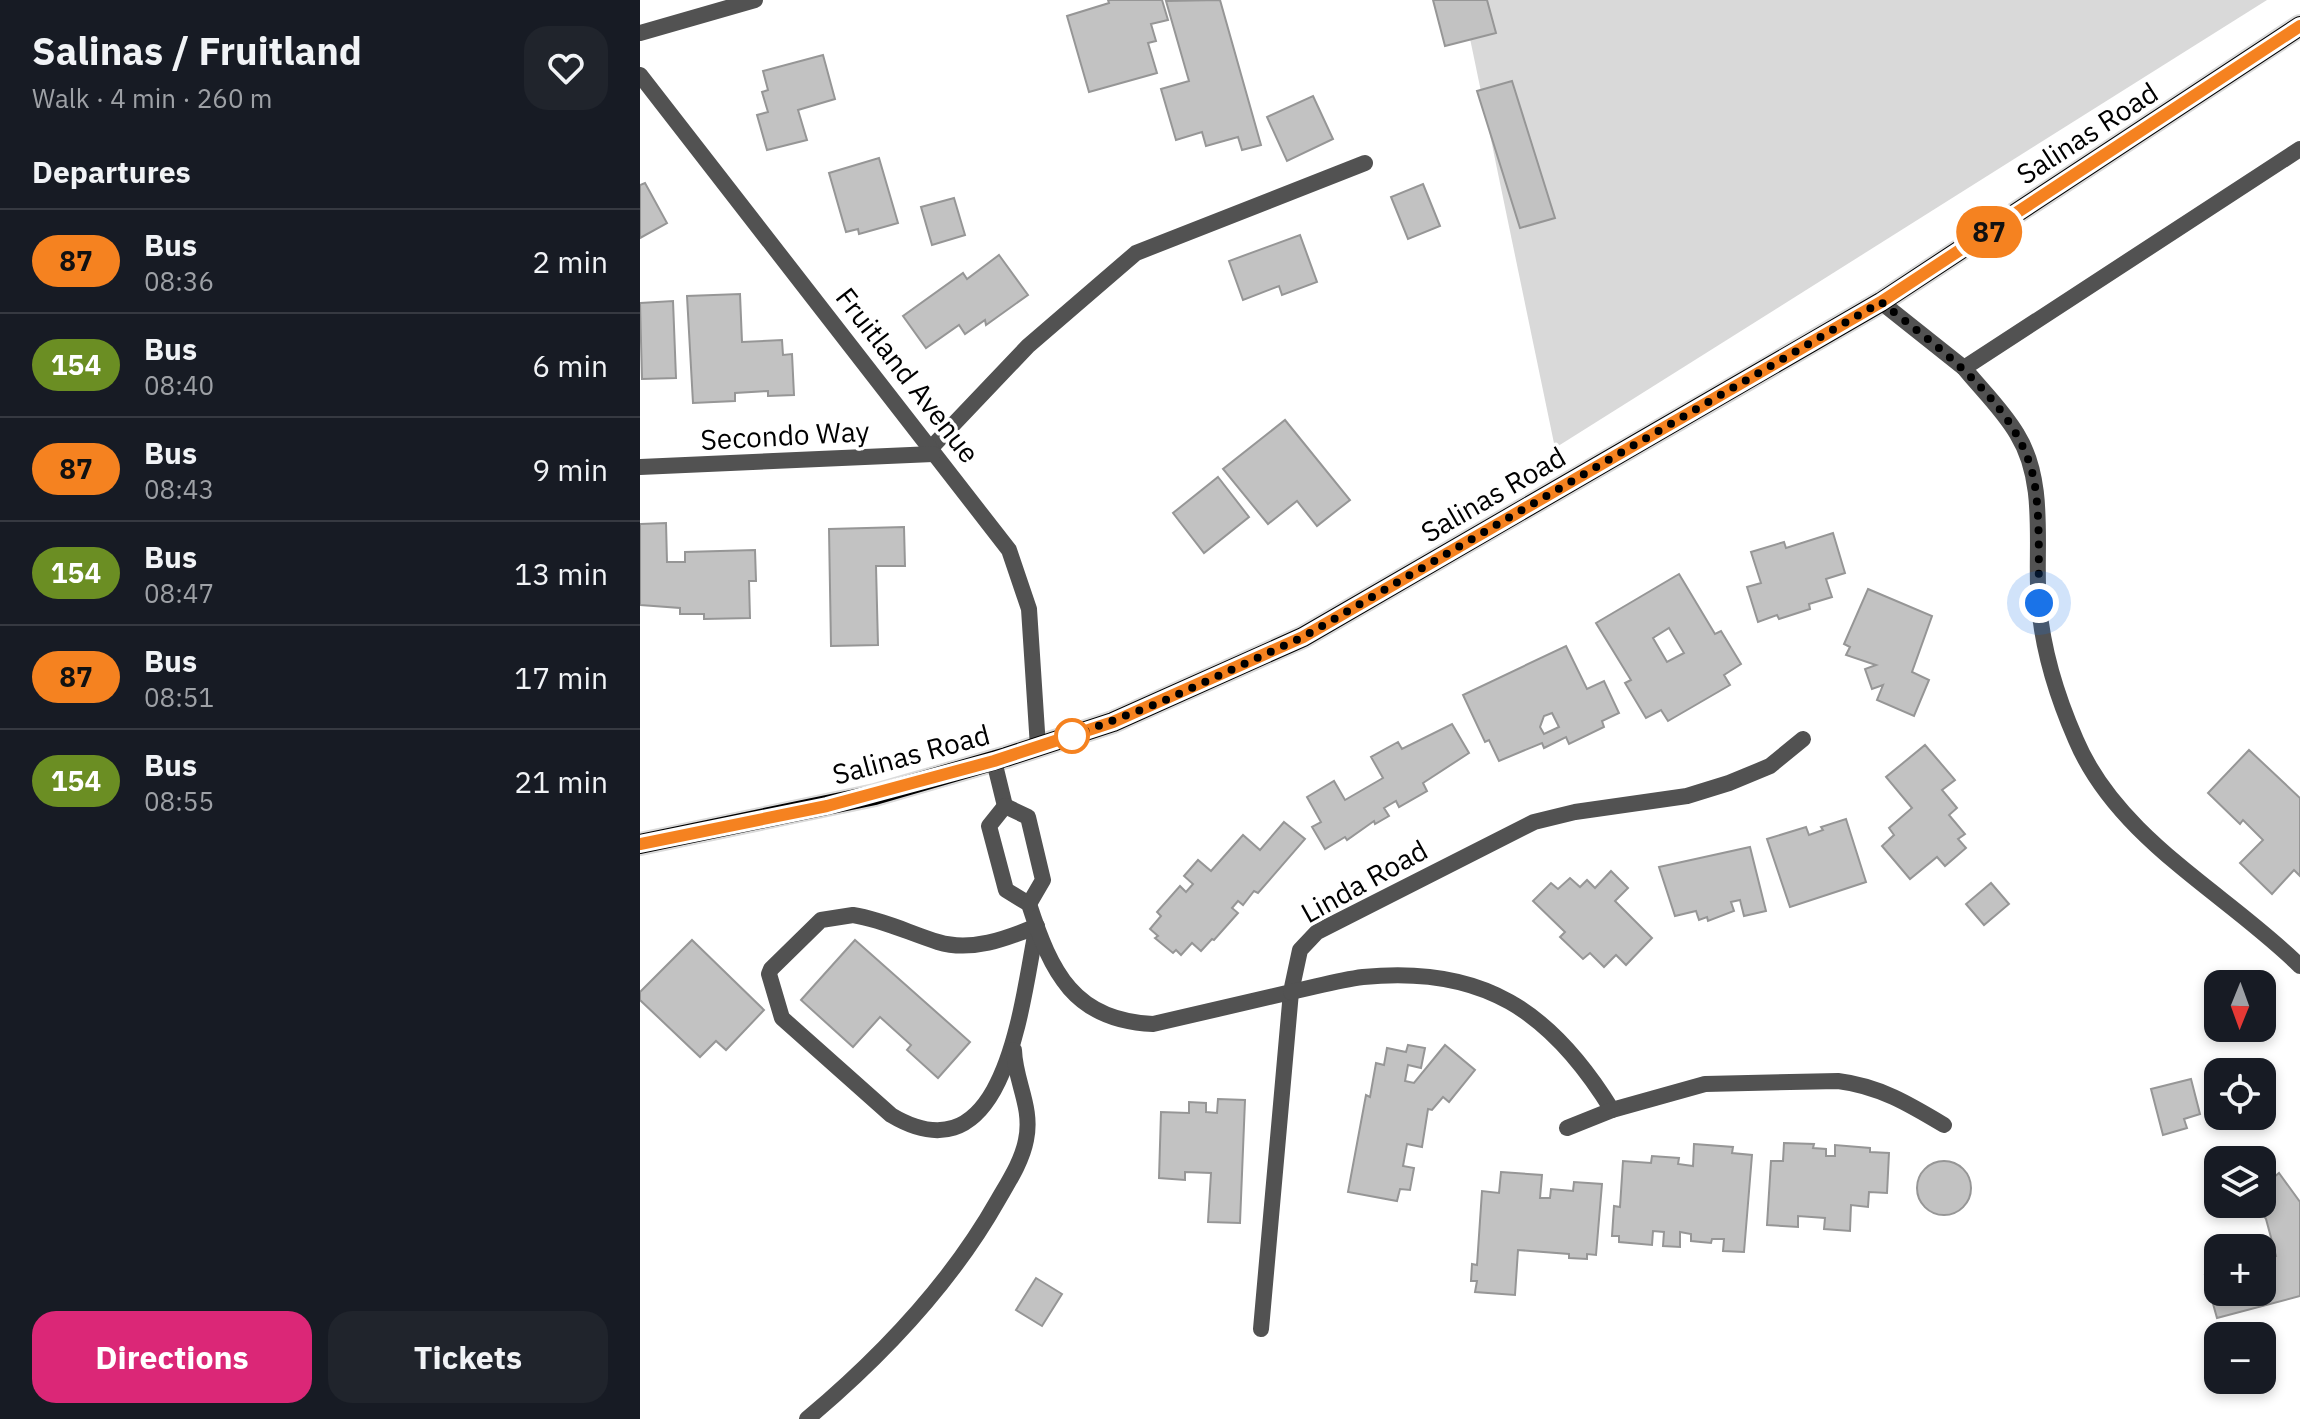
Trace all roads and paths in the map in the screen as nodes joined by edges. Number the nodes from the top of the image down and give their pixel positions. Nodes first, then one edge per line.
1 (755, 0) edge
2 (2300, 26) edge
3 (640, 33) edge
4 (640, 75) edge
5 (2300, 149) edge
6 (1365, 163) dead end
7 (1881, 302) junction
8 (1964, 368) junction
9 (932, 451) junction
10 (640, 467) edge
11 (1803, 739) dead end
12 (1038, 747) junction
13 (994, 761) junction
14 (1005, 806) junction
15 (640, 844) edge
16 (1029, 904) junction
17 (1037, 926) junction
18 (2300, 966) edge
19 (1291, 992) junction
20 (1013, 1042) junction
21 (1612, 1110) junction
22 (1944, 1125) dead end
23 (1567, 1128) dead end
24 (1261, 1329) dead end
25 (807, 1419) edge

1 - 3 street
2 - 7 main road, Salinas Road
4 - 9 street, Fruitland Avenue
5 - 8 street
6 - 9 street
7 - 8 street
7 - 12 main road, Salinas Road
8 - 18 street
9 - 10 street, Secondo Way
9 - 12 street, Fruitland Avenue
11 - 19 street, Linda Road
12 - 13 main road, Salinas Road
13 - 14 street
13 - 15 main road, Salinas Road
14 - 16 street
14 - 16 street
16 - 17 street
17 - 19 street
17 - 20 street
17 - 20 street
19 - 21 street
19 - 24 street, Linda Road
20 - 25 street
21 - 22 street
21 - 23 street

